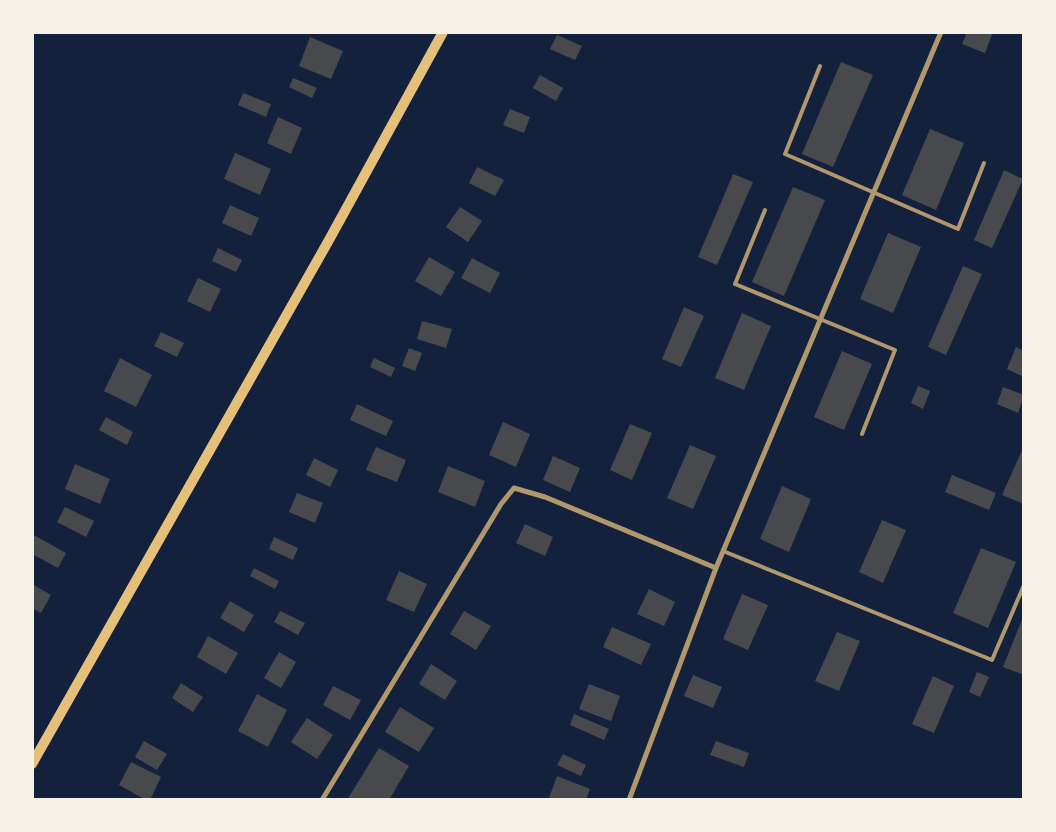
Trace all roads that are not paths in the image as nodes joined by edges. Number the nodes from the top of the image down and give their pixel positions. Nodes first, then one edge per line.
1 (443, 32) edge
2 (941, 32) edge
3 (820, 66) dead end
4 (984, 163) dead end
5 (874, 192) junction
6 (765, 210) dead end
7 (820, 320) junction
8 (862, 434) dead end
9 (724, 551) junction
10 (716, 568) junction
11 (1024, 584) edge
12 (32, 764) edge
13 (322, 800) edge
14 (629, 800) edge

1 - 12 main road
2 - 5 street
3 - 5 lane
4 - 5 lane
5 - 7 street
6 - 7 lane
7 - 8 lane
7 - 9 street
9 - 10 street
9 - 11 lane
10 - 13 street
10 - 14 street

